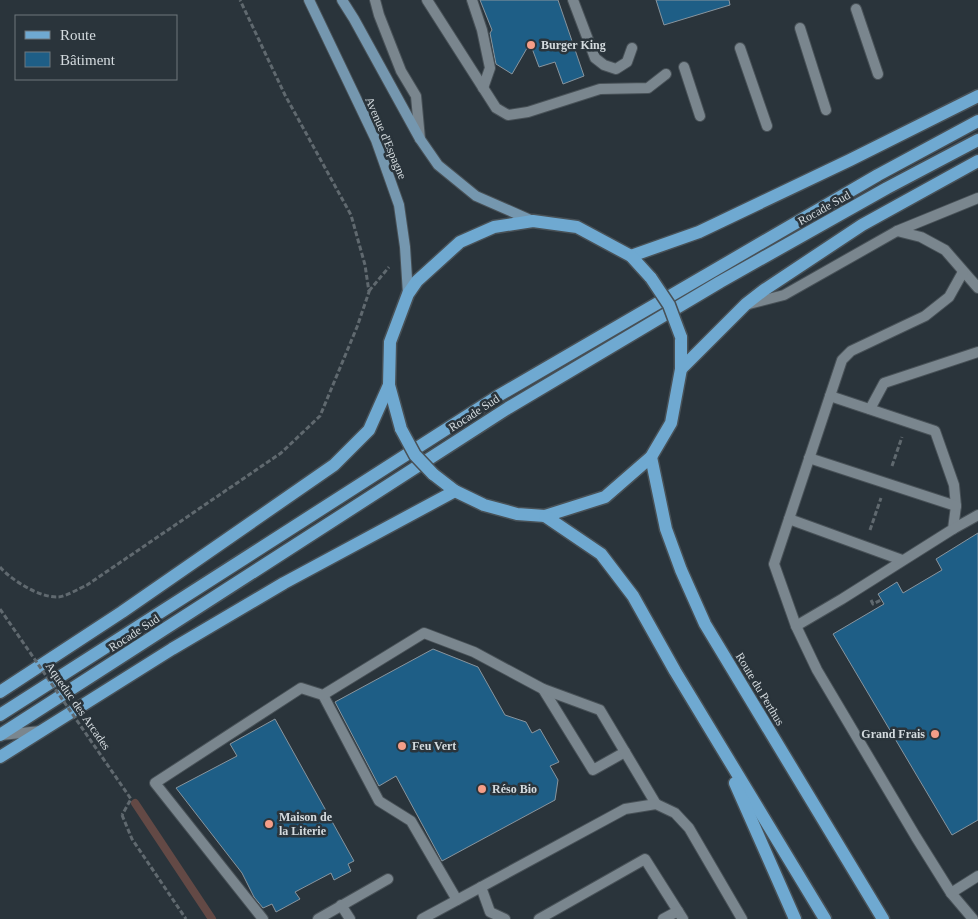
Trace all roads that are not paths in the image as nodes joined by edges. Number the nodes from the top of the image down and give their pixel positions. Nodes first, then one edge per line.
1 (308, 0) edge
2 (342, 0) edge
3 (375, 0) edge
4 (427, 0) edge
5 (472, 0) edge
6 (573, 0) edge
7 (856, 9) dead end
8 (800, 28) dead end
9 (632, 48) dead end
10 (740, 48) dead end
11 (684, 67) dead end
12 (666, 74) dead end
13 (878, 74) dead end
14 (483, 88) junction
15 (978, 96) edge
16 (826, 110) dead end
17 (700, 116) dead end
18 (978, 121) edge
19 (767, 126) dead end
20 (420, 139) junction
21 (978, 140) edge
22 (978, 161) edge
23 (978, 198) edge
24 (533, 221) junction
25 (897, 231) junction
26 (631, 256) junction
27 (963, 272) junction
28 (978, 288) edge
29 (408, 294) junction
30 (746, 304) junction
31 (978, 352) edge
32 (681, 369) junction
33 (390, 385) junction
34 (830, 396) junction
35 (870, 409) junction
36 (651, 457) junction
37 (809, 458) junction
38 (455, 491) junction
39 (956, 506) junction
40 (978, 515) edge
41 (545, 516) junction
42 (789, 518) junction
43 (953, 529) junction
44 (902, 560) junction
45 (796, 626) junction
46 (543, 689) junction
47 (0, 692) edge
48 (323, 695) junction
49 (0, 715) edge
50 (42, 730) junction
51 (0, 735) edge
52 (714, 735) junction
53 (625, 752) junction
54 (0, 757) edge
55 (656, 804) junction
56 (978, 876) edge
57 (388, 879) dead end
58 (481, 887) junction
59 (951, 892) junction
60 (457, 900) junction
61 (342, 905) junction
62 (680, 915) edge
63 (488, 916) edge
64 (263, 919) edge
65 (318, 919) edge
66 (350, 919) edge
67 (422, 919) edge
68 (506, 919) edge
69 (539, 919) edge
70 (664, 919) edge
71 (742, 919) edge
72 (795, 919) edge
73 (824, 919) edge
74 (883, 919) edge
75 (973, 919) edge

1 - 29 main road, Avenue d'Espagne
2 - 20 main road, Avenue d'Espagne
3 - 20 street
4 - 14 street
5 - 14 street
6 - 9 street
7 - 13 street
8 - 16 street
10 - 19 street
11 - 17 street
12 - 14 street
15 - 26 main road
18 - 49 main road, Rocade Sud
20 - 24 main road, Avenue d'Espagne
21 - 51 main road, Rocade Sud
22 - 30 main road
23 - 25 street
24 - 26 main road
24 - 29 main road
25 - 27 street
25 - 30 street
26 - 32 main road, bridge
27 - 28 street
27 - 34 street
29 - 33 main road
30 - 32 main road
31 - 35 street
32 - 36 main road
33 - 38 main road, bridge
33 - 47 main road, Rocade Sud
34 - 35 street
34 - 37 street
35 - 39 street
36 - 41 main road
36 - 74 main road, Route du Perthus
37 - 39 street
37 - 42 street
38 - 41 main road
38 - 50 main road
39 - 43 street
40 - 43 street
41 - 52 main road
42 - 44 street
42 - 45 street
43 - 44 street
44 - 45 street
45 - 59 street
46 - 48 street
46 - 53 street
46 - 53 street
48 - 60 street
48 - 64 street
50 - 51 street
50 - 54 main road
52 - 72 main road
52 - 73 main road
53 - 55 street
55 - 58 street
55 - 71 street
56 - 59 street
57 - 61 street
58 - 60 street
58 - 63 street
59 - 75 street
60 - 67 street
61 - 65 street
61 - 66 street
62 - 69 street
62 - 70 street
63 - 68 street

